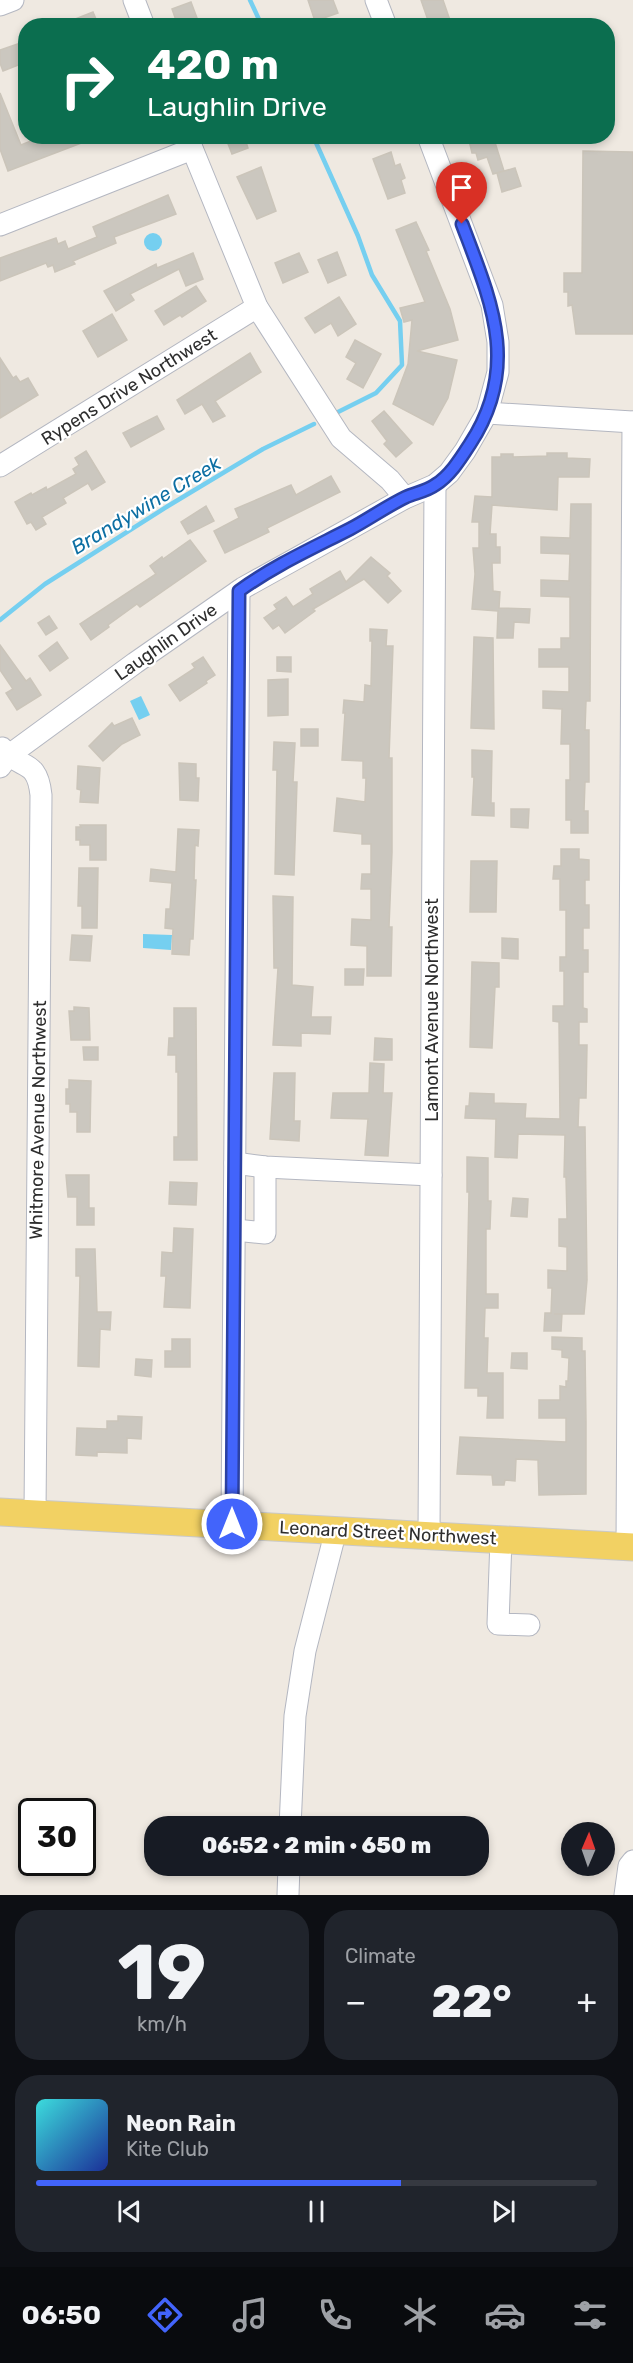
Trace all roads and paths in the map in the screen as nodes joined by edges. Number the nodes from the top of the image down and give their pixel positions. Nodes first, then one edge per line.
1 (14, 0) edge
2 (134, 0) edge
3 (376, 0) edge
4 (0, 5) edge
5 (141, 18) edge
6 (383, 18) edge
7 (187, 144) edge
8 (189, 144) edge
9 (431, 144) edge
10 (0, 225) edge
11 (257, 307) junction
12 (487, 413) junction
13 (633, 422) edge
14 (0, 466) edge
15 (435, 485) junction
16 (405, 498) junction
17 (239, 591) junction
18 (3, 756) edge
19 (235, 1163) junction
20 (265, 1167) junction
21 (431, 1175) junction
22 (235, 1230) junction
23 (630, 1434) edge
24 (0, 1512) edge
25 (34, 1514) junction
26 (232, 1524) junction
27 (336, 1530) junction
28 (429, 1535) junction
29 (501, 1539) junction
30 (630, 1547) edge
31 (529, 1625) dead end
32 (291, 1816) edge
33 (633, 1861) edge
34 (289, 1876) edge
35 (288, 1895) edge
36 (625, 1895) edge

1 - 4 street
2 - 5 street
3 - 6 street
7 - 10 street
8 - 11 street
9 - 12 street
11 - 14 street, Rypens Drive Northwest
11 - 16 street
12 - 13 street
12 - 15 street
13 - 23 street
15 - 16 street, Laughlin Drive
15 - 21 street, Lamont Avenue Northwest
16 - 17 street, Laughlin Drive
17 - 18 street, Laughlin Drive
17 - 19 street
18 - 25 street, Whitmore Avenue Northwest
19 - 20 street
19 - 22 street
20 - 21 street
20 - 22 street
21 - 28 street, Lamont Avenue Northwest
22 - 26 street
23 - 30 street
24 - 25 main road, Leonard Street Northwest
25 - 26 main road, Leonard Street Northwest
26 - 27 main road, Leonard Street Northwest
27 - 28 main road, Leonard Street Northwest
27 - 32 street
28 - 29 main road, Leonard Street Northwest
29 - 30 main road, Leonard Street Northwest
29 - 31 street
33 - 36 street
34 - 35 street

